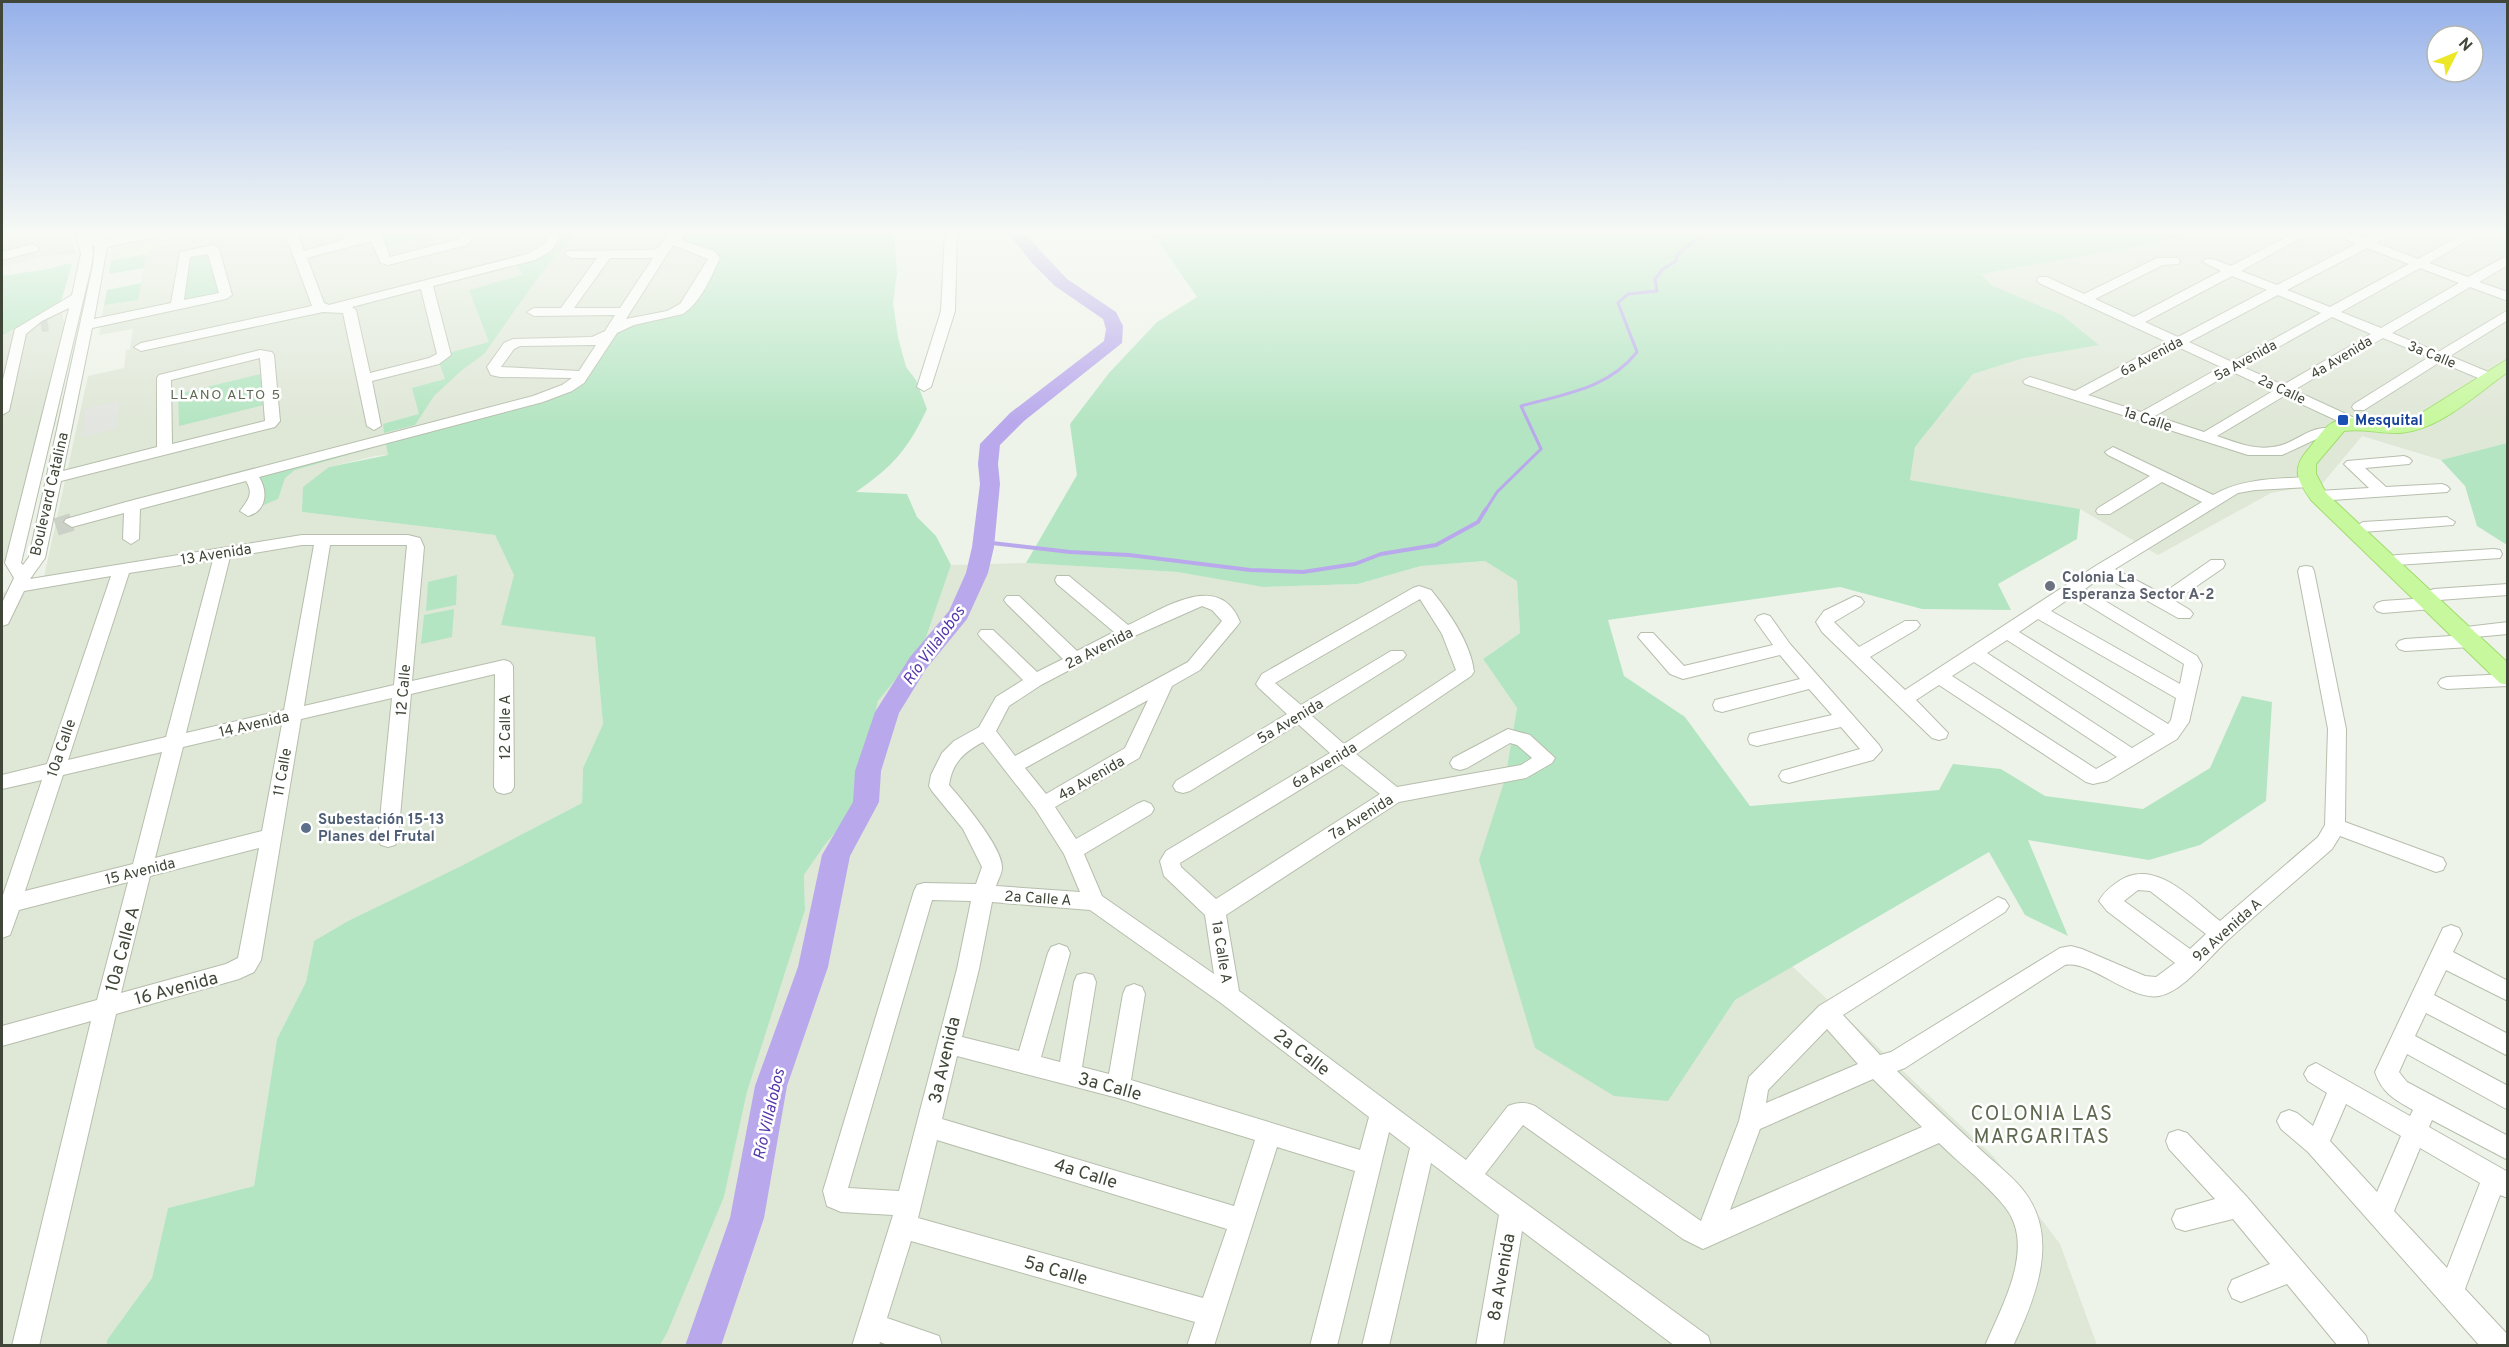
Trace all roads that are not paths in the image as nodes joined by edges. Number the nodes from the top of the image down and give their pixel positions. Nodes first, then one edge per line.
1 (72, 296) edge
2 (178, 296) edge
3 (222, 296) edge
4 (314, 296) edge
5 (378, 296) edge
6 (429, 296) edge
7 (576, 296) edge
8 (634, 296) edge
9 (691, 296) edge
10 (949, 296) edge
11 (2078, 296) edge
12 (2091, 296) edge
13 (2183, 296) edge
14 (2267, 296) edge
15 (2288, 296) edge
16 (2361, 296) edge
17 (2444, 296) edge
18 (78, 297) joint
19 (2085, 299) junction
20 (177, 306) junction
21 (328, 308) junction
22 (565, 311) junction
23 (534, 312) dead end
24 (2330, 313) junction
25 (2508, 314) edge
26 (622, 315) junction
27 (50, 322) junction
28 (2135, 322) junction
29 (612, 332) junction
30 (2381, 333) junction
31 (2178, 342) junction
32 (18, 345) junction
33 (141, 347) dead end
34 (2, 355) edge
35 (2439, 357) junction
36 (2508, 364) edge
37 (2233, 367) junction
38 (2488, 377) junction
39 (364, 379) junction
40 (579, 380) junction
41 (2030, 381) dead end
42 (924, 387) dead end
43 (3, 390) edge
44 (2285, 390) junction
45 (2075, 396) junction
46 (2, 411) edge
47 (2357, 416) junction
48 (2142, 417) junction
49 (374, 426) dead end
50 (2333, 432) junction
51 (2205, 437) junction
52 (165, 450) junction
53 (2113, 452) dead end
54 (2404, 461) dead end
55 (249, 475) junction
56 (2161, 476) junction
57 (53, 478) junction
58 (2442, 489) dead end
59 (2319, 491) junction
60 (2382, 492) junction
61 (2214, 502) junction
62 (132, 505) junction
63 (248, 511) dead end
64 (2104, 511) dead end
65 (2447, 522) dead end
66 (60, 523) junction
67 (2363, 527) junction
68 (131, 539) dead end
69 (323, 541) junction
70 (414, 542) joint
71 (223, 554) junction
72 (2494, 554) dead end
73 (2397, 560) junction
74 (2217, 564) dead end
75 (122, 569) junction
76 (2103, 569) junction
77 (2306, 571) dead end
78 (1064, 580) dead end
79 (20, 582) junction
80 (2073, 589) junction
81 (2508, 589) edge
82 (2433, 599) junction
83 (1013, 600) dead end
84 (1855, 602) dead end
85 (2162, 602) junction
86 (2383, 607) dead end
87 (2039, 612) junction
88 (2184, 614) dead end
89 (2, 620) edge
90 (1764, 620) dead end
91 (1911, 625) dead end
92 (2508, 628) edge
93 (987, 633) dead end
94 (1126, 633) junction
95 (2008, 633) junction
96 (2471, 636) junction
97 (1647, 637) dead end
98 (2405, 645) dead end
99 (1784, 648) junction
100 (1973, 653) junction
101 (1398, 655) dead end
102 (1858, 656) junction
103 (1075, 660) junction
104 (2507, 665) edge
105 (505, 666) joint
106 (1940, 677) junction
107 (2508, 679) edge
108 (1035, 681) junction
109 (1165, 681) junction
110 (1813, 682) junction
111 (2447, 683) dead end
112 (403, 690) junction
113 (2185, 696) junction
114 (1904, 699) junction
115 (1722, 705) dead end
116 (292, 715) junction
117 (1300, 716) junction
118 (1845, 719) junction
119 (987, 732) junction
120 (1939, 733) dead end
121 (2170, 734) junction
122 (1757, 739) dead end
123 (175, 742) junction
124 (1343, 754) junction
125 (2132, 757) junction
126 (1460, 763) dead end
127 (1014, 765) junction
128 (53, 770) junction
129 (1789, 776) dead end
130 (2, 782) edge
131 (1182, 786) dead end
132 (504, 787) dead end
133 (1394, 795) junction
134 (1043, 805) junction
135 (1144, 809) dead end
136 (2335, 826) junction
137 (270, 837) junction
138 (388, 839) dead end
139 (1073, 851) junction
140 (1173, 857) joint
141 (2436, 864) dead end
142 (142, 870) junction
143 (983, 893) junction
144 (1094, 902) junction
145 (9, 904) junction
146 (1998, 906) dead end
147 (1215, 911) junction
148 (2, 929) edge
149 (2221, 933) junction
150 (2451, 934) dead end
151 (1059, 953) dead end
152 (2442, 957) junction
153 (2191, 962) junction
154 (246, 965) joint
155 (1085, 982) dead end
156 (2508, 992) edge
157 (1134, 994) dead end
158 (1229, 996) junction
159 (2422, 999) junction
160 (106, 1007) junction
161 (1827, 1013) junction
162 (2, 1036) edge
163 (2403, 1041) junction
164 (949, 1044) junction
165 (2508, 1046) edge
166 (1027, 1064) junction
167 (1876, 1067) junction
168 (2316, 1074) dead end
169 (1069, 1075) junction
170 (1118, 1087) junction
171 (2340, 1090) junction
172 (2508, 1099) edge
173 (2426, 1106) junction
174 (1382, 1113) junction
175 (1751, 1121) junction
176 (2289, 1121) dead end
177 (929, 1126) junction
178 (1944, 1129) junction
179 (2414, 1131) junction
180 (1269, 1134) junction
181 (2178, 1141) dead end
182 (1423, 1143) junction
183 (2317, 1144) junction
184 (2508, 1149) edge
185 (1369, 1164) junction
186 (1469, 1175) junction
187 (2501, 1182) edge
188 (2238, 1206) junction
189 (1513, 1209) junction
190 (2380, 1214) junction
191 (906, 1215) junction
192 (2185, 1219) dead end
193 (1242, 1221) junction
194 (1710, 1231) junction
195 (2291, 1269) junction
196 (2241, 1289) dead end
197 (2451, 1291) junction
198 (1210, 1313) junction
199 (868, 1335) edge
200 (2005, 1342) edge
201 (2346, 1343) edge
202 (1490, 1345) edge
203 (25, 1346) edge
204 (929, 1346) edge
205 (1200, 1346) edge
206 (1323, 1346) edge
207 (1375, 1346) edge
208 (1698, 1346) edge
209 (2499, 1346) edge

1 - 27 street, Boulevard Catalina
2 - 20 street
3 - 20 street
4 - 21 street
5 - 21 street
6 - 39 street
7 - 22 street
8 - 26 street
9 - 29 street
10 - 42 street
11 - 19 street, 2a Calle
12 - 19 street
13 - 28 street
14 - 31 street, 6a Avenida
15 - 24 street, 3a Calle
16 - 24 street, 5a Avenida
17 - 30 street, 4a Avenida
18 - 27 street, Boulevard Catalina
18 - 27 street
19 - 28 street, 2a Calle
20 - 27 street
21 - 33 street
21 - 39 street
22 - 23 street
22 - 26 street
24 - 30 street, 3a Calle
24 - 37 street, 5a Avenida
25 - 35 street
26 - 29 street
27 - 32 street
27 - 57 street, Boulevard Catalina
27 - 79 street, Boulevard Catalina
28 - 31 street, 2a Calle
29 - 40 street
29 - 40 street
30 - 35 street, 3a Calle
30 - 44 street, 4a Avenida
31 - 37 street, 2a Calle
31 - 45 street, 6a Avenida
32 - 34 street
32 - 43 street
35 - 38 street, 3a Calle
35 - 47 street
36 - 38 main road
37 - 44 street, 2a Calle
37 - 48 street, 5a Avenida
38 - 47 main road
39 - 49 street
40 - 55 street
41 - 45 street, 1a Calle
43 - 46 street
44 - 47 street, 2a Calle
44 - 51 street, 4a Avenida
45 - 48 street, 1a Calle
47 - 50 main road
48 - 51 street, 1a Calle
50 - 51 street, 1a Calle
50 - 59 main road
52 - 52 street
52 - 57 street
53 - 56 street
54 - 60 street
55 - 62 street
55 - 63 street
56 - 61 street
56 - 64 street
57 - 66 street, Boulevard Catalina
58 - 60 street
59 - 60 street
59 - 61 street
59 - 67 main road
59 - 82 main road
61 - 76 street
62 - 66 street
62 - 68 street
65 - 67 street
66 - 79 street, Boulevard Catalina
67 - 73 main road
69 - 70 street, 13 Avenida
69 - 71 street, 13 Avenida
69 - 116 street, 11 Calle
70 - 112 street, 12 Calle
71 - 75 street, 13 Avenida
71 - 123 street, 10a Calle A
72 - 73 street
73 - 82 main road
74 - 85 street
75 - 79 street, 13 Avenida
75 - 128 street, 10a Calle
76 - 80 street
76 - 85 street
77 - 136 street
78 - 94 street
79 - 89 street
80 - 87 street
80 - 113 street
81 - 82 street
82 - 86 street
82 - 96 main road
83 - 103 street
84 - 102 street
85 - 88 street
87 - 95 street
87 - 113 street
90 - 99 street
91 - 102 street
92 - 96 street
93 - 108 street
94 - 103 street, 2a Avenida
94 - 109 street, 2a Avenida
95 - 100 street
95 - 121 street
96 - 98 street
96 - 104 main road
96 - 107 main road
97 - 99 street
99 - 110 street
100 - 106 street
100 - 125 street
101 - 117 street, 5a Avenida
102 - 114 street
103 - 108 street, 2a Avenida
105 - 112 street, 14 Avenida
105 - 132 street, 12 Calle A
106 - 114 street
106 - 125 street
107 - 111 street
108 - 119 street, 2a Avenida
109 - 127 street
109 - 134 street, 4a Avenida
110 - 115 street
110 - 118 street
112 - 116 street, 14 Avenida
112 - 138 street, 12 Calle
113 - 121 street
114 - 120 street
116 - 123 street, 14 Avenida
116 - 137 street, 11 Calle
117 - 124 street
117 - 124 street, 6a Avenida
117 - 131 street, 5a Avenida
118 - 122 street
118 - 129 street
119 - 127 street
119 - 143 street, 3a Avenida
121 - 125 street
123 - 128 street, 14 Avenida
123 - 142 street, 10a Calle A
124 - 133 street
124 - 140 street, 6a Avenida
126 - 133 street, 7a Avenida
127 - 134 street
128 - 130 street, 14 Avenida
128 - 145 street, 10a Calle
133 - 147 street, 7a Avenida
134 - 139 street
135 - 139 street
136 - 141 street
136 - 149 street, 9a Avenida A
137 - 142 street, 15 Avenida
137 - 154 street, 11 Calle
139 - 144 street
140 - 147 street, 1a Calle A
142 - 145 street, 15 Avenida
142 - 160 street, 10a Calle A
143 - 144 street, 2a Calle A
143 - 164 street, 3a Avenida
143 - 191 street, 2a Calle A
144 - 158 street, 2a Calle
145 - 148 street, 10a Calle
146 - 161 street
147 - 158 street, 1a Calle A
149 - 153 street, 9a Avenida A
149 - 153 street
150 - 152 street
151 - 166 street
152 - 156 street
152 - 159 street
153 - 167 street, 9a Avenida A
154 - 160 street, 16 Avenida
155 - 169 street
157 - 170 street
158 - 174 street, 2a Calle
159 - 163 street
159 - 165 street
160 - 162 street, 16 Avenida
160 - 203 street, 10a Calle A
161 - 167 street
161 - 175 street
163 - 172 street
163 - 173 street
164 - 166 street, 3a Calle
164 - 177 street, 3a Avenida
166 - 169 street, 3a Calle
167 - 175 street
167 - 178 street
168 - 171 street
169 - 170 street, 3a Calle
170 - 180 street, 3a Calle
171 - 179 street
171 - 183 street
173 - 179 street
173 - 184 street
174 - 182 street, 2a Calle
174 - 185 street
175 - 194 street
176 - 183 street
177 - 191 street, 3a Avenida
177 - 193 street, 4a Calle
178 - 194 street
178 - 200 street
179 - 187 street
179 - 190 street
180 - 185 street, 3a Calle
180 - 193 street
181 - 188 street
182 - 186 street, 2a Calle
182 - 207 street
183 - 190 street
185 - 206 street
186 - 189 street, 2a Calle
186 - 194 street
187 - 197 street
188 - 192 street
188 - 195 street
189 - 202 street, 8a Avenida
189 - 208 street, 2a Calle
190 - 197 street
191 - 198 street, 5a Calle
191 - 199 street, 3a Avenida
193 - 198 street
195 - 196 street
195 - 201 street
197 - 209 street
198 - 205 street
199 - 204 street

